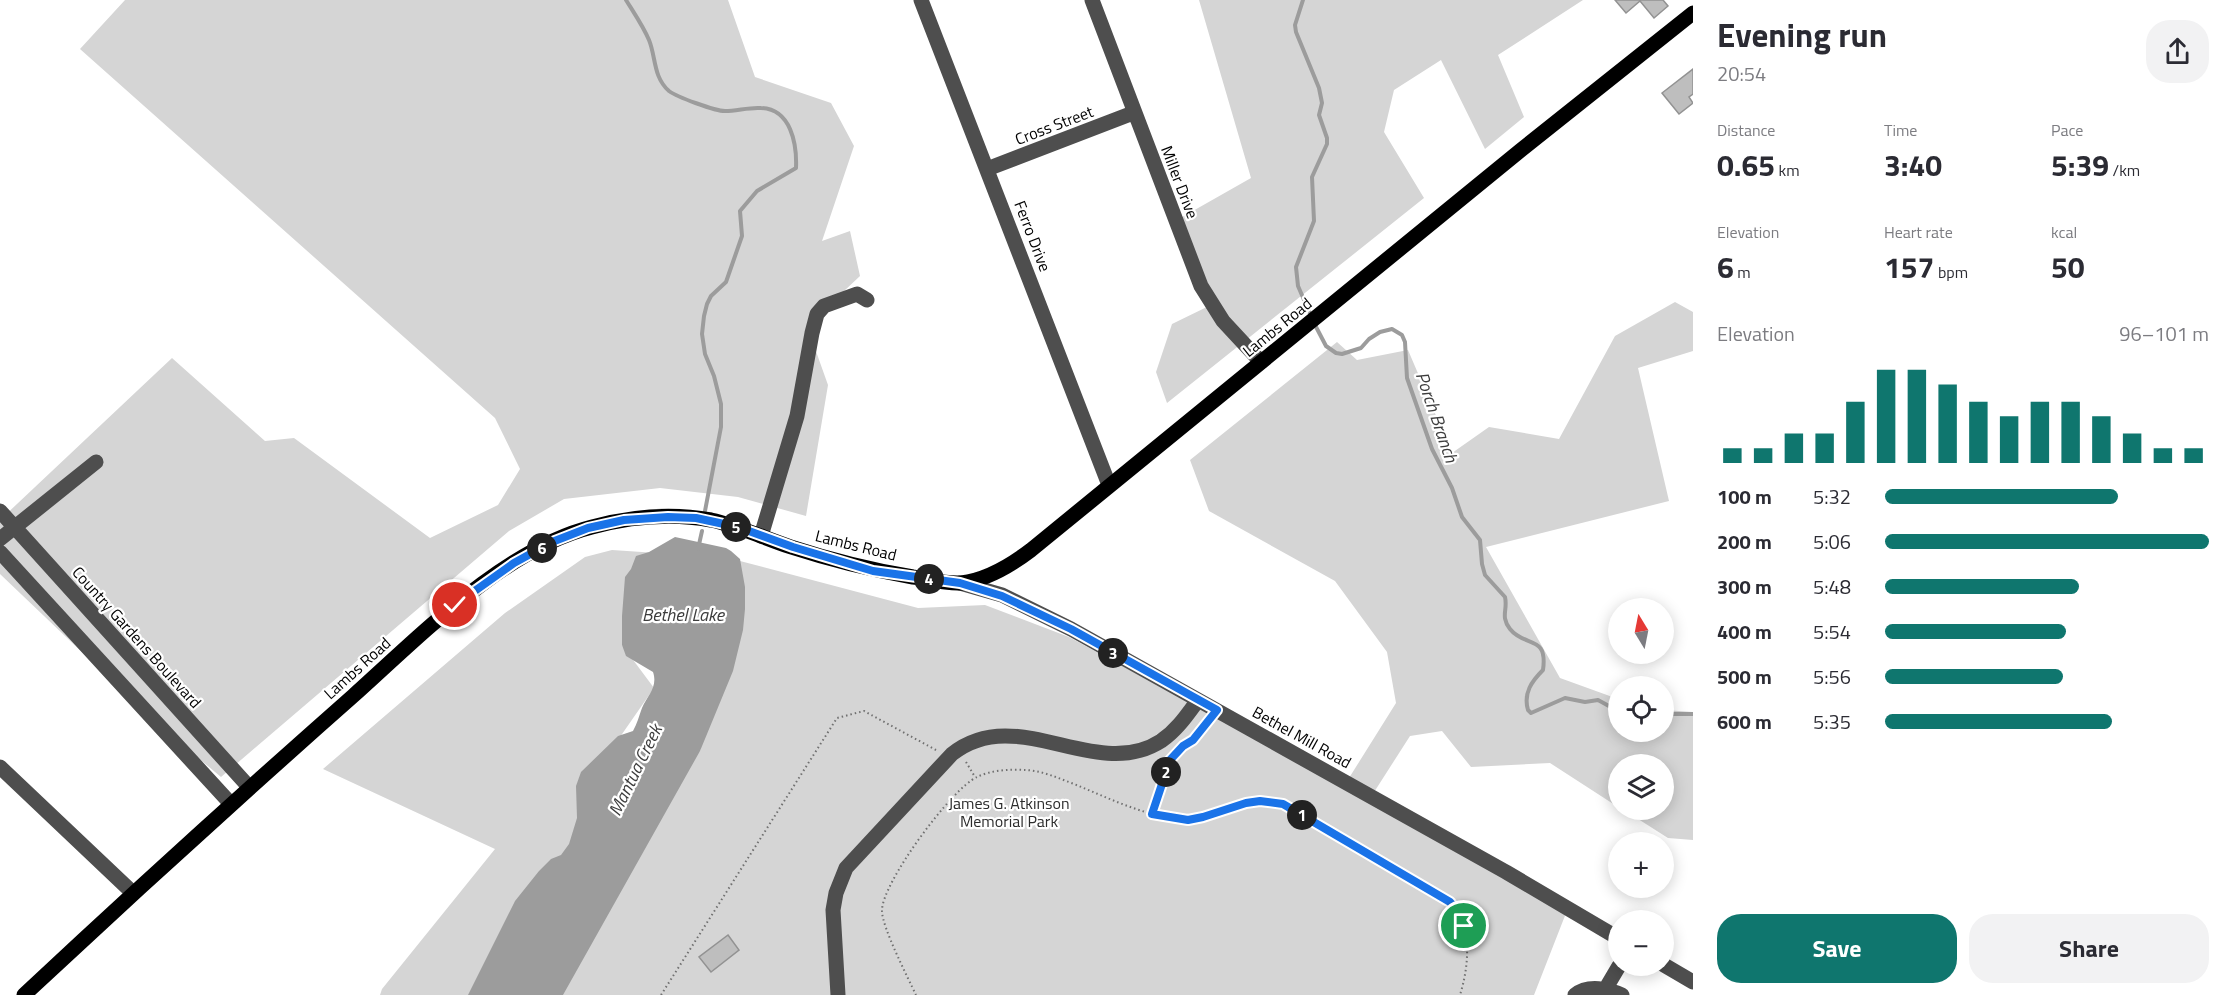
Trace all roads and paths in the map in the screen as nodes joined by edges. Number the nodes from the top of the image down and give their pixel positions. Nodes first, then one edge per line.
1 (921, 0) edge
2 (1092, 0) edge
3 (1693, 13) edge
4 (1133, 113) junction
5 (987, 169) junction
6 (867, 300) dead end
7 (1262, 362) junction
8 (96, 462) dead end
9 (1109, 485) junction
10 (0, 511) edge
11 (14, 527) junction
12 (761, 536) junction
13 (0, 539) edge
14 (0, 552) edge
15 (960, 583) junction
16 (1198, 700) junction
17 (1217, 710) junction
18 (952, 754) junction
19 (0, 767) edge
20 (975, 777) junction
21 (249, 787) junction
22 (231, 804) junction
23 (1152, 814) junction
24 (133, 893) junction
25 (1608, 932) edge
26 (1674, 971) edge
27 (1613, 976) edge
28 (1693, 982) edge
29 (1606, 988) junction
30 (24, 995) edge
31 (661, 995) edge
32 (838, 995) edge
33 (916, 995) edge
34 (1460, 995) edge
35 (1575, 995) edge
36 (1622, 995) edge

1 - 5 street, Ferro Drive
2 - 4 street, Miller Drive
3 - 7 main road, Lambs Road
4 - 5 street, Cross Street
4 - 7 street, Miller Drive
5 - 9 street, Ferro Drive
6 - 12 street
7 - 9 main road, Lambs Road
8 - 11 street
9 - 15 main road, Lambs Road
10 - 11 street, Country Gardens Boulevard
11 - 13 street
11 - 21 street, Country Gardens Boulevard
12 - 15 main road, Lambs Road
12 - 21 main road, Lambs Road
14 - 22 street
15 - 16 street, Bethel Mill Road
16 - 17 street, Bethel Mill Road
16 - 18 street
17 - 23 path
17 - 25 street, Bethel Mill Road
18 - 20 path
18 - 31 path
18 - 32 street
19 - 24 street
20 - 23 path
20 - 33 path
21 - 22 main road, Lambs Road
22 - 24 main road, Lambs Road
23 - 34 path
24 - 30 main road, Lambs Road
26 - 28 street
27 - 29 street
29 - 35 street
29 - 36 street

